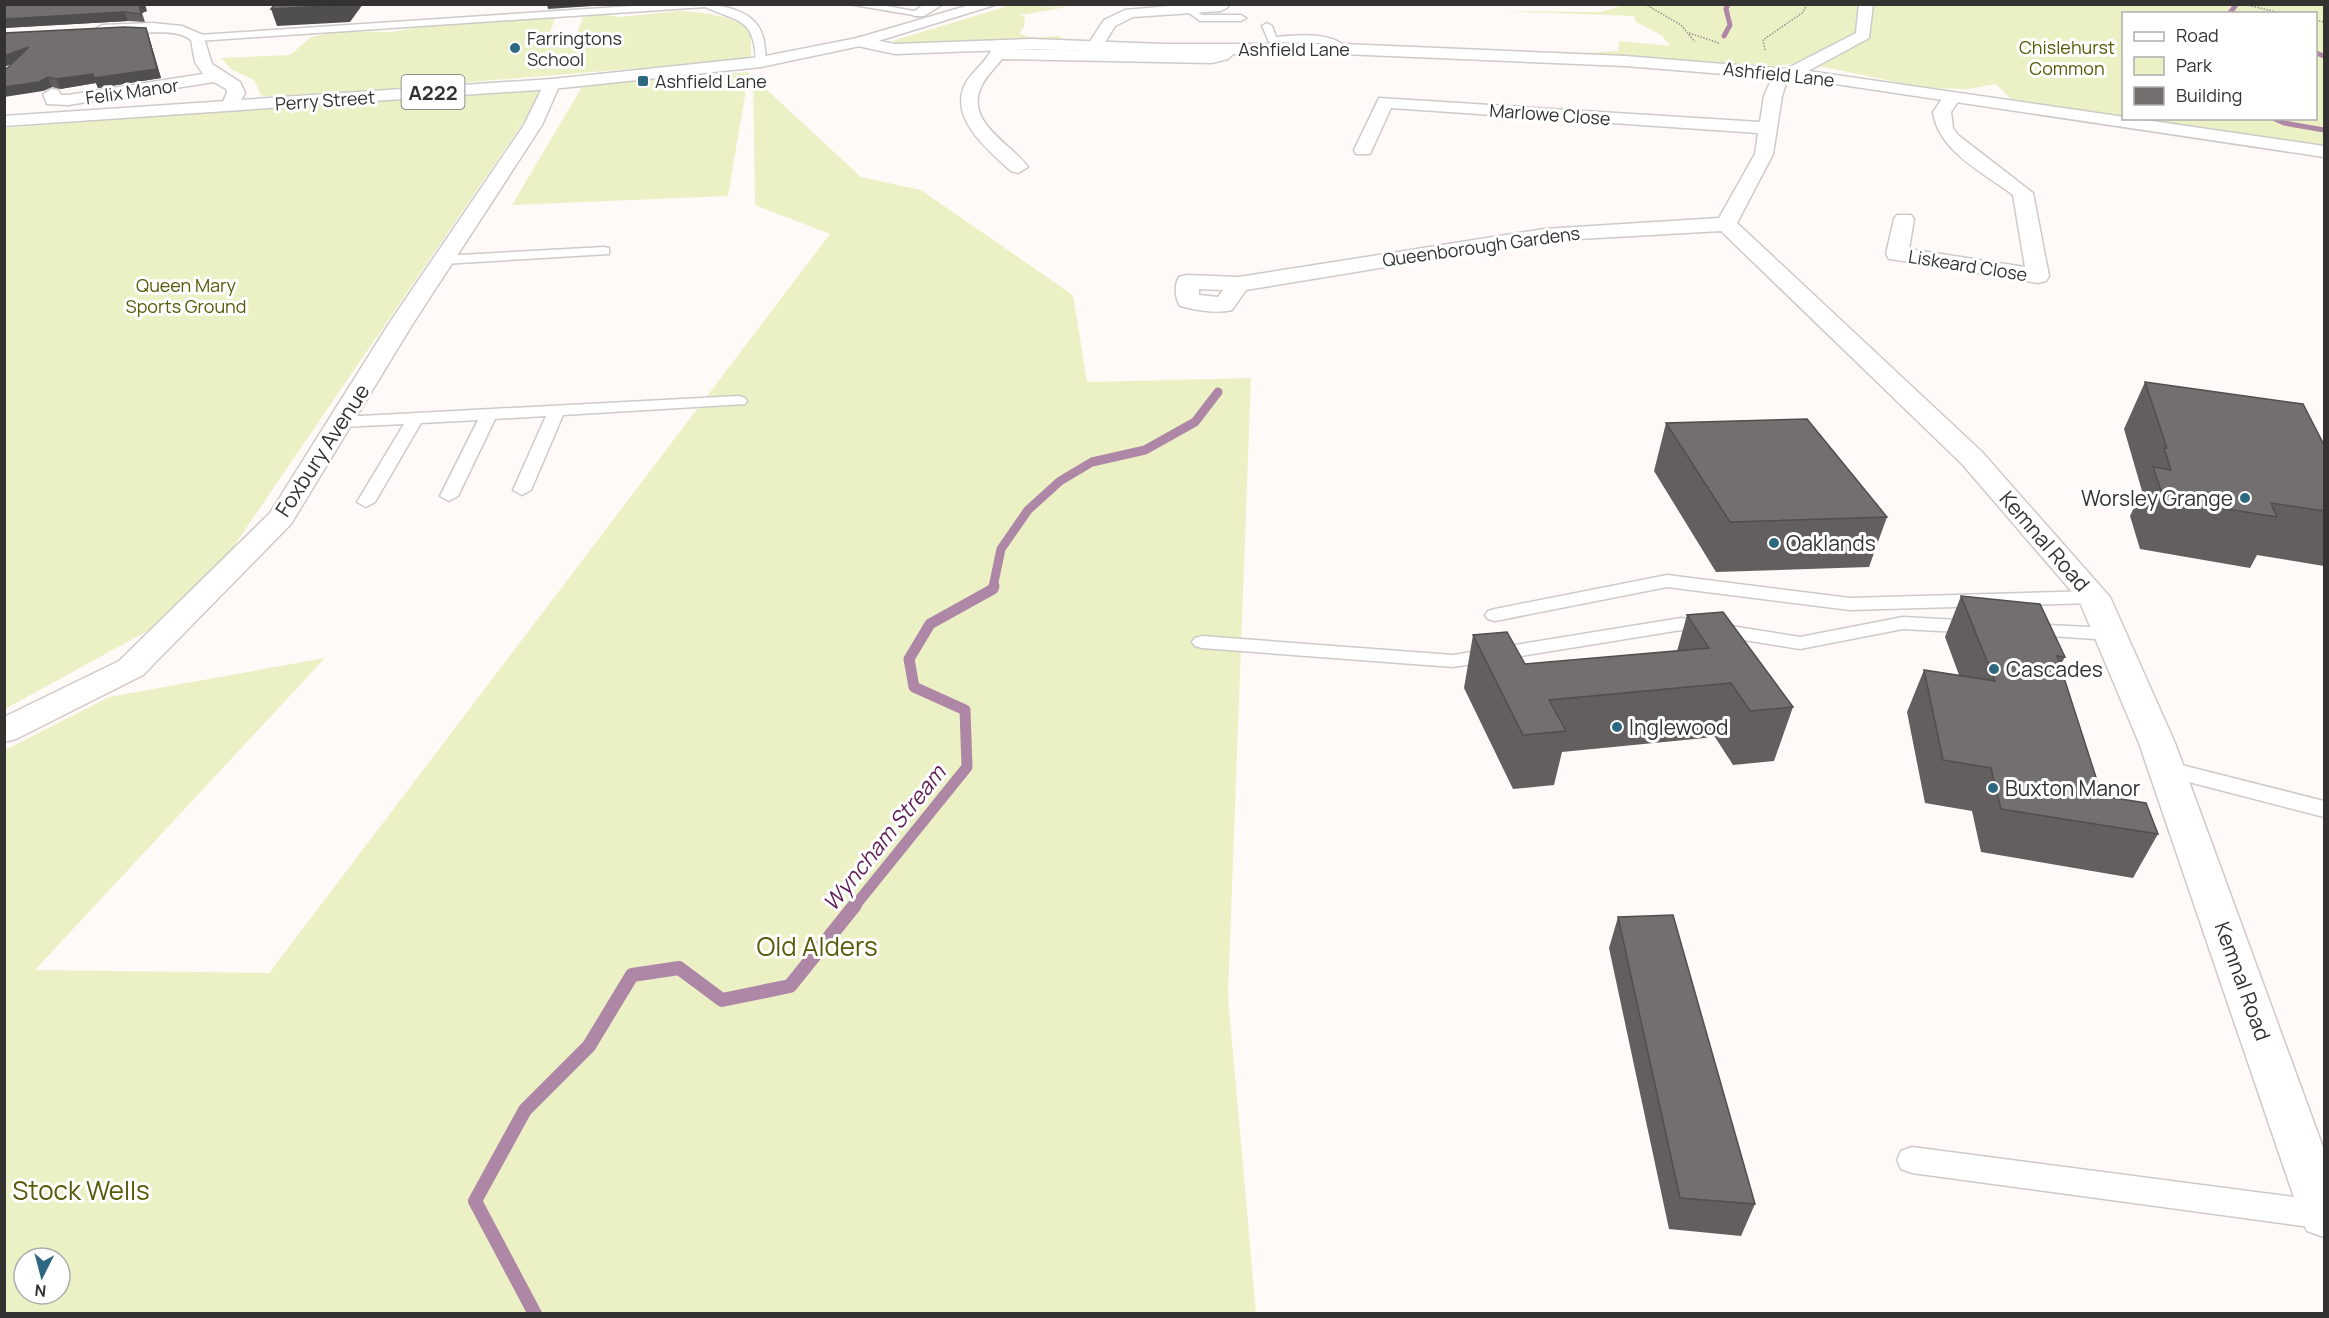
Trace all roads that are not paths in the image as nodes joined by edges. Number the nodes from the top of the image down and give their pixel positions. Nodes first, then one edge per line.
1 (852, 4) edge
2 (936, 4) edge
3 (991, 4) edge
4 (1866, 4) edge
5 (711, 5) edge
6 (1221, 7) dead end
7 (1188, 8) junction
8 (919, 13) joint
9 (1241, 18) dead end
10 (1267, 26) dead end
11 (87, 31) edge
12 (198, 38) junction
13 (860, 42) junction
14 (1095, 46) junction
15 (999, 49) junction
16 (1343, 49) junction
17 (1229, 50) junction
18 (761, 62) junction
19 (1789, 74) junction
20 (217, 77) junction
21 (552, 84) junction
22 (52, 94) dead end
23 (1952, 97) junction
24 (230, 106) junction
25 (4, 121) edge
26 (1768, 128) junction
27 (1363, 150) dead end
28 (2325, 152) edge
29 (1018, 166) dead end
30 (1904, 219) dead end
31 (1726, 224) junction
32 (604, 251) dead end
33 (443, 260) junction
34 (1239, 284) dead end
35 (739, 400) dead end
36 (557, 410) junction
37 (489, 414) junction
38 (416, 417) junction
39 (342, 422) junction
40 (522, 490) dead end
41 (449, 496) dead end
42 (366, 502) dead end
43 (2094, 597) junction
44 (1496, 615) dead end
45 (2110, 634) junction
46 (1202, 642) dead end
47 (4, 731) edge
48 (2166, 769) junction
49 (2325, 808) edge
50 (1912, 1160) dead end
51 (2322, 1200) edge

1 - 8 lane
2 - 8 street
3 - 13 street, A222
4 - 19 street
5 - 12 lane
5 - 18 lane
6 - 7 street
7 - 9 lane
7 - 14 street
10 - 16 lane
11 - 12 street
12 - 20 street
13 - 15 street, Ashfield Lane
13 - 18 street, Perry Street / A222
14 - 15 street, Ashfield Lane
14 - 17 street, Ashfield Lane
15 - 17 street, Ashfield Lane
15 - 29 street
16 - 17 street, Ashfield Lane
16 - 19 street, Ashfield Lane
18 - 21 street, Perry Street / A222
19 - 23 street, Ashfield Lane
19 - 26 street
20 - 22 street, Felix Manor
20 - 24 street
21 - 24 street, Perry Street / A222
21 - 33 street, Foxbury Avenue
23 - 28 street, Ashfield Lane
23 - 30 street, Liskeard Close
24 - 25 street, Perry Street / A222
26 - 27 street, Marlowe Close
26 - 31 street
31 - 34 street, Queenborough Gardens
31 - 43 street, Kemnal Road
32 - 33 lane
33 - 39 street, Foxbury Avenue
35 - 36 lane
36 - 37 lane
36 - 40 lane
37 - 38 lane
37 - 41 lane
38 - 39 lane
38 - 42 lane
39 - 47 street, Foxbury Avenue
43 - 44 lane
43 - 45 street, Kemnal Road
45 - 46 lane
45 - 48 street, Kemnal Road
48 - 49 lane
48 - 51 street, Kemnal Road
50 - 51 lane

